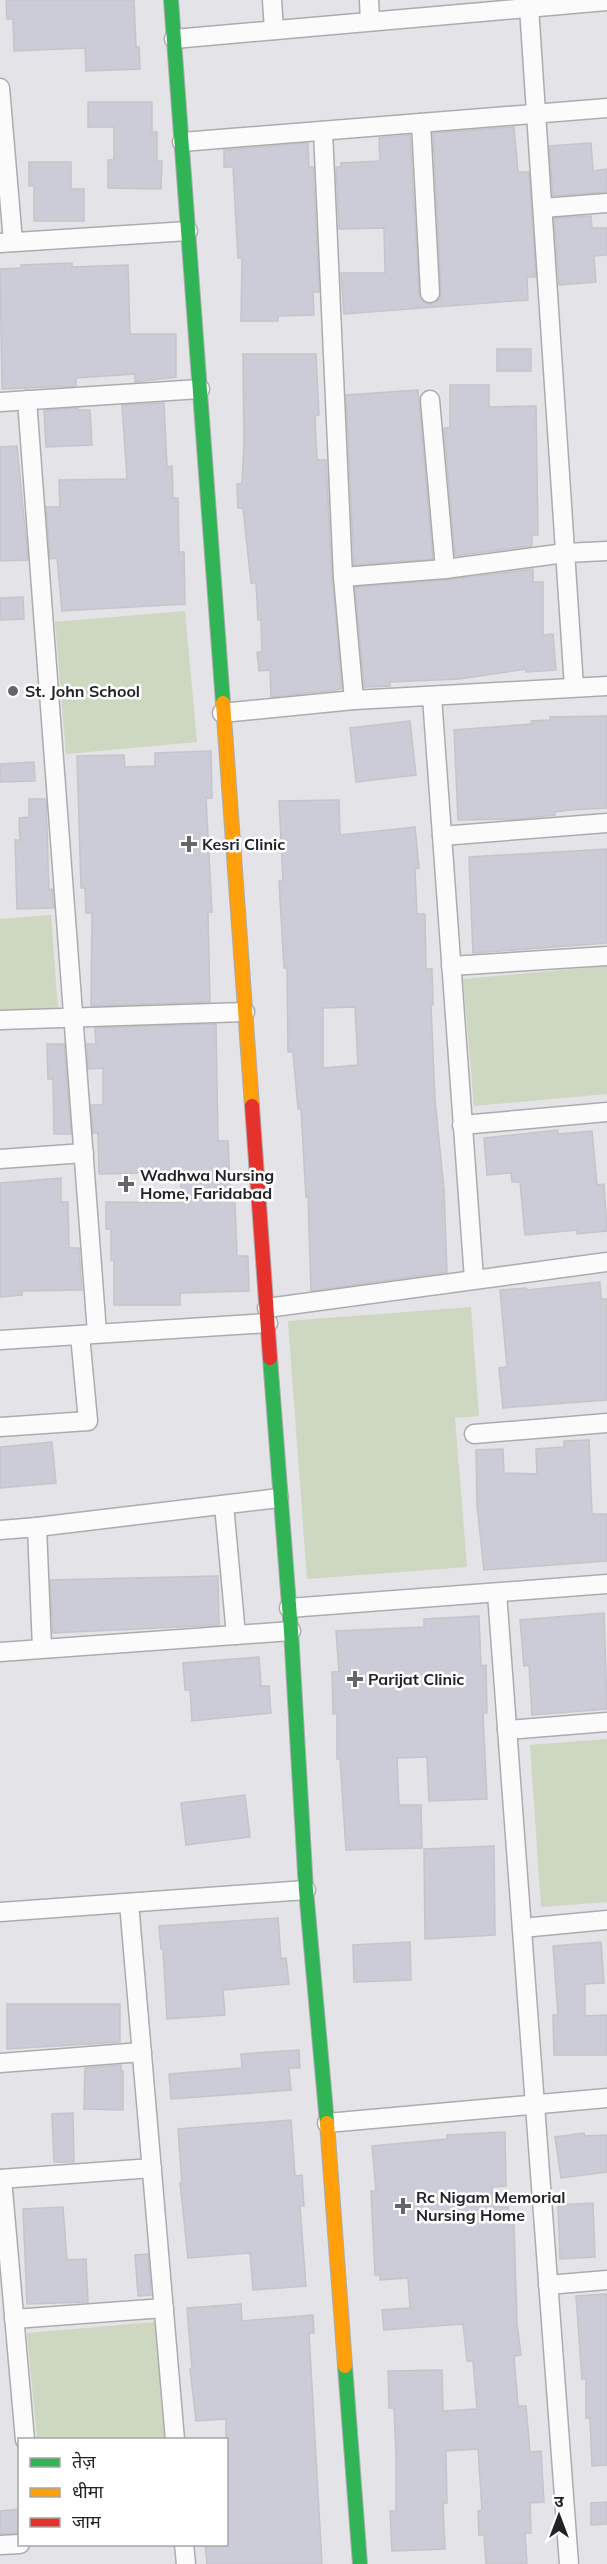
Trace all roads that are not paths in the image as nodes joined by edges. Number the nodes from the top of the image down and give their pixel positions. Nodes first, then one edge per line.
1 (171, 0) edge
2 (272, 0) edge
3 (369, 0) edge
4 (607, 0) edge
5 (560, 2) edge
6 (529, 7) junction
7 (370, 21) junction
8 (274, 30) junction
9 (174, 39) junction
10 (0, 88) edge
11 (607, 108) edge
12 (536, 114) junction
13 (421, 123) junction
14 (323, 131) junction
15 (182, 142) junction
16 (607, 203) edge
17 (543, 208) junction
18 (188, 231) junction
19 (6, 242) edge
20 (430, 293) dead end
21 (200, 389) junction
22 (27, 400) junction
23 (430, 400) dead end
24 (0, 402) edge
25 (607, 551) edge
26 (565, 553) junction
27 (445, 569) junction
28 (343, 577) junction
29 (607, 686) edge
30 (574, 687) junction
31 (432, 697) junction
32 (354, 700) junction
33 (222, 713) junction
34 (607, 823) edge
35 (442, 836) junction
36 (607, 956) edge
37 (451, 966) junction
38 (245, 1012) junction
39 (73, 1018) junction
40 (0, 1020) edge
41 (607, 1112) edge
42 (462, 1125) junction
43 (84, 1153) junction
44 (0, 1159) edge
45 (607, 1262) edge
46 (474, 1279) junction
47 (268, 1315) junction
48 (88, 1334) junction
49 (0, 1340) edge
50 (607, 1423) edge
51 (0, 1427) edge
52 (474, 1434) dead end
53 (279, 1498) junction
54 (224, 1505) junction
55 (37, 1527) junction
56 (0, 1530) edge
57 (607, 1584) edge
58 (497, 1593) junction
59 (289, 1608) junction
60 (291, 1631) junction
61 (236, 1635) junction
62 (42, 1647) junction
63 (0, 1652) edge
64 (607, 1722) edge
65 (507, 1730) junction
66 (306, 1890) junction
67 (129, 1903) junction
68 (0, 1912) edge
69 (607, 1920) edge
70 (522, 1928) junction
71 (142, 2052) junction
72 (0, 2063) edge
73 (607, 2098) edge
74 (535, 2104) junction
75 (327, 2123) junction
76 (152, 2168) junction
77 (1, 2179) edge
78 (607, 2280) edge
79 (548, 2285) junction
80 (164, 2308) junction
81 (14, 2319) junction
82 (25, 2438) edge
83 (175, 2438) edge
84 (18, 2544) edge
85 (0, 2545) edge
86 (184, 2546) edge
87 (186, 2564) edge
88 (360, 2564) edge
89 (569, 2564) edge

1 - 9 street
2 - 8 street
3 - 7 street
4 - 5 street
5 - 6 street
6 - 7 street
6 - 12 street
7 - 8 street
8 - 9 street
9 - 15 street
10 - 19 street
11 - 12 street
12 - 13 street
12 - 17 street
13 - 14 street
13 - 20 street
14 - 15 street
14 - 28 street
15 - 18 street
16 - 17 street
17 - 26 street
18 - 19 street
18 - 21 street
21 - 22 street
21 - 33 street
22 - 24 street
22 - 39 street
23 - 27 street
25 - 26 street
26 - 27 street
26 - 30 street
27 - 28 street
28 - 32 street
29 - 30 street
30 - 31 street
31 - 32 street
31 - 35 street
32 - 33 street
33 - 38 street
34 - 35 street
35 - 37 street
36 - 37 street
37 - 42 street
38 - 39 street
38 - 47 street
39 - 40 street
39 - 43 street
41 - 42 street
42 - 46 street
43 - 44 street
43 - 48 street
45 - 46 street
46 - 47 street
47 - 48 street
47 - 53 street
48 - 49 street
48 - 51 street
50 - 52 street
53 - 54 street
53 - 59 street
54 - 55 street
54 - 61 street
55 - 56 street
55 - 62 street
57 - 58 street
58 - 59 street
58 - 65 street
59 - 60 street
60 - 61 street
60 - 66 street
61 - 62 street
62 - 63 street
64 - 65 street
65 - 70 street
66 - 67 street
66 - 75 street
67 - 68 street
67 - 71 street
69 - 70 street
70 - 74 street
71 - 72 street
71 - 76 street
73 - 74 street
74 - 75 street
74 - 79 street
75 - 88 street
76 - 77 street
76 - 80 street
77 - 81 street
78 - 79 street
79 - 89 street
80 - 81 street
80 - 83 street
81 - 82 street
84 - 85 street
86 - 87 street

